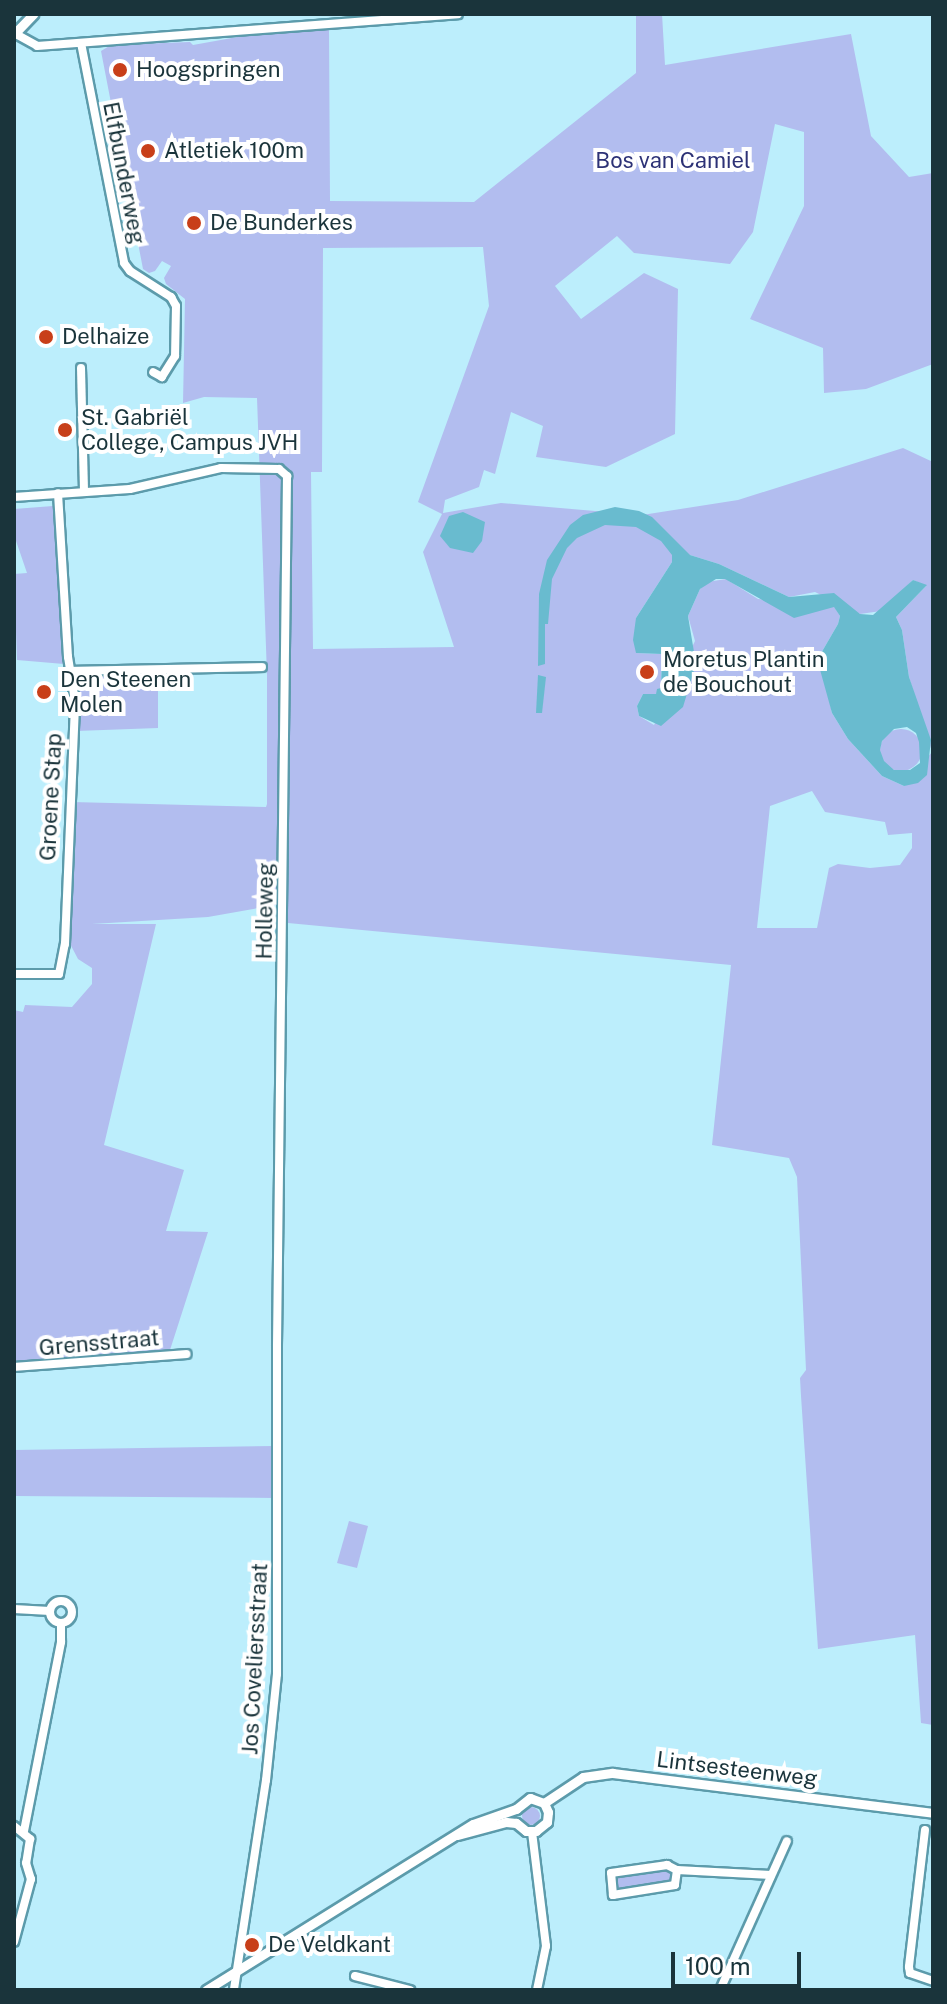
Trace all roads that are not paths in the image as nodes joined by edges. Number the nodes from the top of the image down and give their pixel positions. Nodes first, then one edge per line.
1 (33, 14) edge
2 (458, 14) edge
3 (14, 34) edge
4 (81, 43) junction
5 (81, 368) dead end
6 (153, 372) dead end
7 (162, 377) junction
8 (172, 383) dead end
9 (84, 490) junction
10 (58, 493) junction
11 (14, 497) edge
12 (262, 667) dead end
13 (70, 671) junction
14 (14, 974) edge
15 (277, 1346) joint
16 (187, 1354) dead end
17 (14, 1367) edge
18 (14, 1609) edge
19 (50, 1611) junction
20 (61, 1623) junction
21 (544, 1803) junction
22 (516, 1809) junction
23 (933, 1813) edge
24 (516, 1823) junction
25 (14, 1826) edge
26 (925, 1830) dead end
27 (24, 1831) junction
28 (532, 1832) junction
29 (457, 1835) junction
30 (787, 1841) dead end
31 (677, 1870) junction
32 (771, 1875) junction
33 (14, 1942) edge
34 (237, 1971) junction
35 (355, 1976) dead end
36 (933, 1981) edge
37 (206, 1990) edge
38 (234, 1990) edge
39 (410, 1990) edge
40 (537, 1990) edge
41 (720, 1990) edge

1 - 3 street
2 - 4 street
3 - 4 street
4 - 7 street, Elfbunderweg
5 - 9 street
6 - 7 street
7 - 8 street
9 - 10 street
9 - 15 street, Holleweg
10 - 11 street
10 - 13 street, Groene Stap
12 - 13 street
13 - 14 street, Groene Stap
15 - 34 street, Jos Coveliersstraat
16 - 17 street, Grensstraat
18 - 19 street
19 - 20 street
19 - 20 street
20 - 27 street
21 - 22 street, Lintsesteenweg
21 - 23 street, Lintsesteenweg
21 - 28 street
22 - 24 street
22 - 29 street, Lintsesteenweg
24 - 28 street
24 - 29 street, Lintsesteenweg
25 - 27 street
26 - 36 street
27 - 33 street
28 - 40 street
29 - 34 street, Lintsesteenweg
30 - 32 street
31 - 31 street
31 - 32 street
32 - 41 street
34 - 37 street, Lintsesteenweg
34 - 38 street, Jos Coveliersstraat
35 - 39 street

